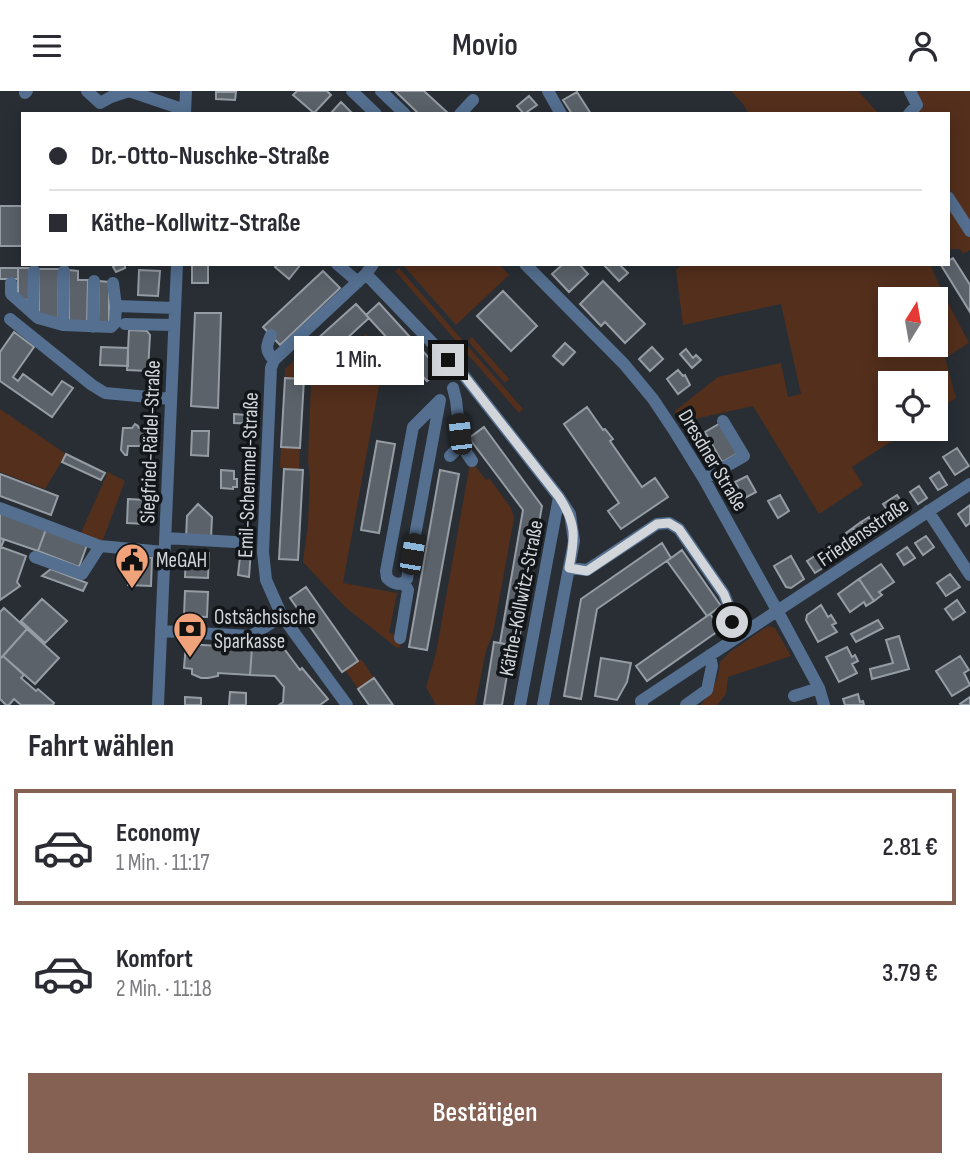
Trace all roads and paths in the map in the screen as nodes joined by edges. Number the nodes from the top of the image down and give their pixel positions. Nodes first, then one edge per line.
1 (87, 91) edge
2 (129, 91) edge
3 (186, 91) edge
4 (352, 91) edge
5 (381, 91) edge
6 (548, 91) edge
7 (910, 91) edge
8 (473, 100) dead end
9 (185, 112) edge
10 (374, 112) edge
11 (403, 112) edge
12 (462, 112) edge
13 (560, 112) edge
14 (911, 112) edge
15 (950, 200) edge
16 (970, 231) edge
17 (177, 266) edge
18 (343, 266) edge
19 (527, 266) edge
20 (34, 271) dead end
21 (64, 271) dead end
22 (365, 273) edge
23 (94, 282) dead end
24 (11, 283) dead end
25 (113, 283) dead end
26 (116, 306) junction
27 (175, 308) junction
28 (33, 313) junction
29 (10, 319) dead end
30 (125, 324) dead end
31 (64, 325) junction
32 (174, 325) junction
33 (93, 327) junction
34 (271, 335) dead end
35 (274, 360) junction
36 (465, 377) junction
37 (453, 388) junction
38 (171, 399) junction
39 (440, 400) junction
40 (723, 421) dead end
41 (461, 445) junction
42 (450, 456) dead end
43 (472, 461) dead end
44 (704, 479) junction
45 (970, 484) edge
46 (559, 497) junction
47 (0, 508) edge
48 (928, 512) junction
49 (235, 542) dead end
50 (165, 545) junction
51 (100, 546) junction
52 (35, 557) dead end
53 (569, 568) junction
54 (970, 575) edge
55 (404, 583) junction
56 (778, 612) junction
57 (282, 616) junction
58 (161, 631) junction
59 (400, 638) dead end
60 (733, 640) junction
61 (710, 655) junction
62 (819, 688) junction
63 (794, 696) dead end
64 (642, 703) edge
65 (343, 704) edge
66 (158, 705) edge
67 (520, 705) edge
68 (543, 705) edge
69 (685, 705) edge
70 (824, 705) edge

1 - 2 street
2 - 9 street
3 - 9 street
4 - 10 street
5 - 11 street
6 - 13 street
7 - 14 street
8 - 12 street
15 - 16 street
17 - 27 street, Siegfried-Rädel-Straße
18 - 22 street, Käthe-Kollwitz-Straße
19 - 44 street, Dresdner Straße
20 - 28 street
21 - 31 street
22 - 35 street
22 - 36 street, Käthe-Kollwitz-Straße
23 - 33 street
24 - 28 street
25 - 26 street
26 - 27 street
26 - 33 street
27 - 32 street, Siegfried-Rädel-Straße
28 - 31 street
29 - 38 street
30 - 32 street
31 - 33 street
32 - 38 street, Siegfried-Rädel-Straße
34 - 35 street, Emil-Schemmel-Straße
35 - 57 street, Emil-Schemmel-Straße
36 - 37 street
36 - 46 street, Käthe-Kollwitz-Straße
37 - 39 street
37 - 41 street
38 - 50 street, Siegfried-Rädel-Straße
39 - 55 street
39 - 55 street
40 - 44 street
41 - 42 street
41 - 43 street
44 - 56 street, Dresdner Straße
45 - 48 street, Friedensstraße
46 - 53 street, Käthe-Kollwitz-Straße
46 - 67 street, Käthe-Kollwitz-Straße
47 - 51 street
48 - 54 street
48 - 56 street, Friedensstraße
49 - 50 street
50 - 51 street
50 - 58 street, Siegfried-Rädel-Straße
51 - 52 street
53 - 60 street
53 - 68 street, Käthe-Kollwitz-Straße
55 - 59 street
56 - 60 street, Friedensstraße
56 - 62 street, Dresdner Straße
57 - 58 street
57 - 65 street, Emil-Schemmel-Straße
58 - 66 street, Siegfried-Rädel-Straße
60 - 61 street, Friedensstraße
61 - 64 street, Friedensstraße
61 - 69 street
62 - 63 street
62 - 70 street, Dresdner Straße

